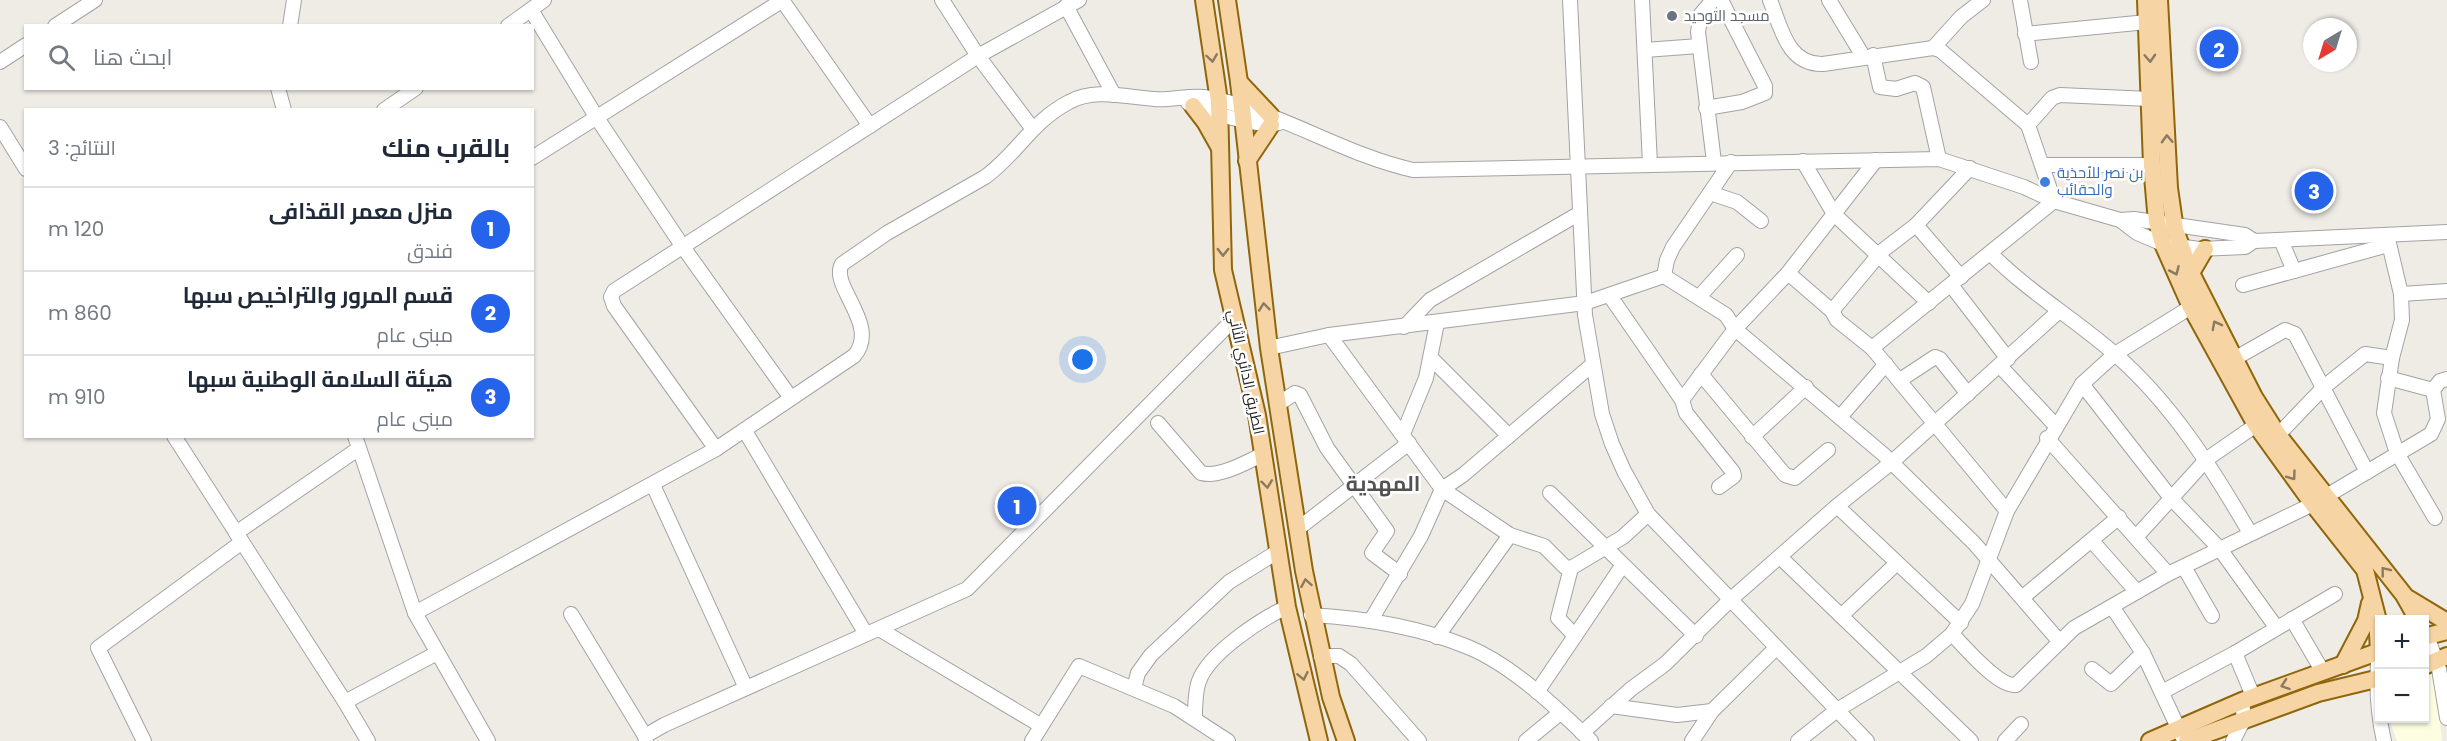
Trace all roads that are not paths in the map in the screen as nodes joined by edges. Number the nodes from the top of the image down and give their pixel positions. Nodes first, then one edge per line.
1 (95, 0) edge
2 (294, 0) edge
3 (544, 0) edge
4 (782, 0) edge
5 (942, 0) edge
6 (1204, 0) edge
7 (1227, 0) edge
8 (1570, 0) edge
9 (1642, 0) edge
10 (1713, 0) edge
11 (1721, 0) edge
12 (1770, 0) edge
13 (1829, 0) edge
14 (1983, 0) edge
15 (2020, 0) edge
16 (2146, 0) edge
17 (2159, 0) edge
18 (1073, 3) edge
19 (531, 10) junction
20 (2147, 22) junction
21 (58, 24) edge
22 (290, 24) edge
23 (511, 24) edge
24 (2025, 34) junction
25 (24, 46) edge
26 (1699, 46) junction
27 (1933, 48) junction
28 (1645, 50) junction
29 (1868, 55) junction
30 (978, 56) junction
31 (0, 62) edge
32 (2031, 62) dead end
33 (1239, 82) junction
34 (279, 90) edge
35 (413, 90) edge
36 (1114, 95) junction
37 (2150, 99) junction
38 (1186, 102) junction
39 (1220, 107) junction
40 (283, 108) edge
41 (387, 108) edge
42 (1706, 108) junction
43 (1242, 114) junction
44 (597, 118) junction
45 (1274, 121) junction
46 (2028, 125) junction
47 (870, 126) junction
48 (0, 127) edge
49 (1032, 128) junction
50 (1222, 153) junction
51 (534, 157) edge
52 (1939, 159) junction
53 (1876, 160) junction
54 (1247, 161) junction
55 (1803, 161) junction
56 (1713, 162) junction
57 (1731, 162) junction
58 (1650, 164) junction
59 (2043, 165) junction
60 (2152, 165) junction
61 (24, 166) edge
62 (1577, 166) junction
63 (1970, 168) junction
64 (1710, 193) junction
65 (2054, 201) junction
66 (1580, 213) junction
67 (1834, 214) junction
68 (2120, 220) junction
69 (1761, 221) dead end
70 (2157, 222) junction
71 (1916, 225) junction
72 (2174, 225) junction
73 (2447, 232) edge
74 (2281, 240) junction
75 (2387, 240) junction
76 (2254, 241) junction
77 (2163, 243) junction
78 (683, 247) junction
79 (2181, 248) junction
80 (2205, 249) junction
81 (1991, 254) junction
82 (1737, 255) dead end
83 (1877, 258) junction
84 (2294, 271) junction
85 (1788, 273) junction
86 (2191, 273) junction
87 (1664, 276) junction
88 (1956, 281) junction
89 (2243, 285) dead end
90 (2447, 291) edge
91 (2401, 294) junction
92 (1610, 296) junction
93 (1699, 297) junction
94 (1585, 303) junction
95 (1929, 303) junction
96 (2191, 307) junction
97 (1832, 311) junction
98 (2058, 312) junction
99 (1235, 318) junction
100 (1437, 323) junction
101 (1404, 327) junction
102 (1735, 329) junction
103 (1329, 335) junction
104 (1269, 348) junction
105 (1872, 348) junction
106 (2115, 354) junction
107 (1432, 358) junction
108 (2392, 358) junction
109 (2235, 359) junction
110 (2004, 362) junction
111 (1593, 364) junction
112 (1886, 364) junction
113 (1701, 374) junction
114 (2388, 378) junction
115 (2447, 379) edge
116 (1900, 380) junction
117 (2082, 384) junction
118 (1806, 387) junction
119 (2324, 387) junction
120 (2433, 390) junction
121 (1968, 394) junction
122 (790, 398) junction
123 (1682, 400) junction
124 (1278, 404) junction
125 (1841, 416) junction
126 (1935, 422) junction
127 (1158, 423) dead end
128 (2055, 425) junction
129 (2256, 425) junction
130 (745, 431) junction
131 (2278, 435) junction
132 (1509, 436) junction
133 (1752, 437) junction
134 (175, 438) edge
135 (2047, 438) junction
136 (1406, 439) junction
137 (356, 443) edge
138 (716, 449) junction
139 (1828, 450) dead end
140 (2397, 453) junction
141 (1264, 454) junction
142 (2207, 459) junction
143 (1892, 462) junction
144 (2367, 472) junction
145 (653, 485) junction
146 (1353, 486) junction
147 (1719, 487) dead end
148 (1442, 489) junction
149 (1550, 493) dead end
150 (2171, 498) junction
151 (2319, 500) junction
152 (1837, 506) junction
153 (2007, 510) junction
154 (1648, 514) junction
155 (2119, 517) junction
156 (2435, 518) dead end
157 (1299, 528) junction
158 (2250, 533) junction
159 (1510, 535) junction
160 (2137, 536) junction
161 (239, 538) junction
162 (2092, 540) junction
163 (1606, 549) junction
164 (2220, 549) junction
165 (1277, 552) junction
166 (1780, 557) junction
167 (1988, 561) junction
168 (1897, 563) junction
169 (1623, 566) junction
170 (2184, 567) junction
171 (1571, 568) junction
172 (1400, 574) junction
173 (2168, 574) junction
174 (2371, 587) junction
175 (2137, 592) junction
176 (2335, 594) dead end
177 (2404, 595) junction
178 (2023, 597) junction
179 (1730, 600) junction
180 (1287, 607) junction
181 (2113, 608) junction
182 (415, 613) junction
183 (571, 614) dead end
184 (1311, 615) junction
185 (2415, 615) edge
186 (1841, 616) junction
187 (2212, 616) dead end
188 (2292, 619) junction
189 (2375, 619) edge
190 (1371, 620) junction
191 (2447, 622) edge
192 (2276, 627) junction
193 (1956, 628) junction
194 (2447, 631) edge
195 (873, 632) junction
196 (2429, 634) edge
197 (1575, 636) junction
198 (1696, 636) junction
199 (1437, 637) junction
200 (2060, 642) junction
201 (2429, 644) edge
202 (1776, 648) junction
203 (436, 653) junction
204 (2144, 653) junction
205 (2235, 653) junction
206 (2375, 653) edge
207 (1321, 656) junction
208 (2436, 661) edge
209 (2343, 665) junction
210 (2092, 669) dead end
211 (2323, 672) junction
212 (1898, 673) junction
213 (2375, 679) edge
214 (746, 688) junction
215 (1134, 688) junction
216 (1538, 692) junction
217 (2162, 692) junction
218 (2248, 699) junction
219 (345, 702) junction
220 (1611, 706) junction
221 (1837, 710) junction
222 (1712, 711) junction
223 (1560, 713) junction
224 (1195, 718) junction
225 (2447, 718) edge
226 (2244, 719) junction
227 (2380, 723) edge
228 (2021, 724) dead end
229 (1040, 725) junction
230 (2183, 736) edge
231 (1586, 737) edge
232 (645, 739) edge
233 (144, 741) edge
234 (368, 741) edge
235 (488, 741) edge
236 (1032, 741) edge
237 (1228, 741) edge
238 (1319, 741) edge
239 (1346, 741) edge
240 (1419, 741) edge
241 (1526, 741) edge
242 (1692, 741) edge
243 (1798, 741) edge
244 (1867, 741) edge
245 (1971, 741) edge
246 (2005, 741) edge
247 (2150, 741) edge
248 (2234, 741) edge
249 (2384, 741) edge

1 - 21 street
2 - 22 street
3 - 19 street
4 - 44 street
4 - 47 street
5 - 30 street
6 -> 39 main road, الطريق الدائري الثاني
7 - 33 main road, الطريق الدائري الثاني
8 - 62 street
9 - 28 street
10 - 26 street
11 - 42 street
12 - 29 street
13 - 29 street
14 - 27 street
15 - 24 street
16 - 20 main road
72 -> 17 main road
18 - 30 street
18 - 36 street
19 - 23 street
19 - 44 street
20 - 24 street
20 -> 37 main road
24 - 32 street
25 - 31 street
26 - 28 street
26 - 42 street
27 - 29 street
27 - 46 street
28 - 58 street
29 - 52 street
30 - 47 street
30 - 49 street
33 - 43 main road, الطريق الدائري الثاني
33 - 45 main road
34 - 40 street
35 - 41 street
36 - 38 street
36 - 49 street
37 - 46 street
37 - 60 main road
38 - 39 street
38 - 50 main road
39 - 43 street
39 - 50 main road, الطريق الدائري الثاني
42 - 56 street
43 - 45 street
43 - 54 main road, الطريق الدائري الثاني
44 - 51 street
44 - 78 street
45 - 54 main road
45 - 62 street
46 - 59 street
47 - 78 street
48 - 61 street
49 - 122 street
50 -> 99 main road, الطريق الدائري الثاني
52 - 53 street
52 - 63 street
53 - 55 street
53 - 67 street
104 -> 54 main road, الطريق الدائري الثاني
55 - 57 street
55 - 67 street
56 - 57 street
56 - 58 street
57 - 64 street
58 - 62 street
59 - 60 street
59 - 65 street
60 - 70 main road
62 - 66 street
63 - 65 street
63 - 71 street
64 - 69 street
64 - 87 street
65 - 68 street
65 - 81 street
66 - 94 street
66 - 101 street
67 - 83 street
67 - 85 street
68 - 70 street
68 - 77 street
70 - 72 street
70 - 77 main road
71 - 83 street
71 - 88 street
72 - 76 street
72 - 79 main road
73 - 75 street
74 - 75 street
74 - 76 street
74 - 84 street
75 - 84 street
75 - 91 street
76 - 80 street
77 - 79 street
77 -> 96 main road
78 - 122 street
78 - 138 street
79 - 80 street
79 - 86 main road
80 - 86 main road
81 - 88 street
81 - 98 street
82 - 93 street
83 - 95 street
83 - 97 street
84 - 89 street
85 - 97 street
85 - 102 street
109 -> 86 main road
87 - 92 street
87 - 93 street
88 - 95 street
88 - 110 street
90 - 91 street
91 - 108 street
92 - 94 street
92 - 123 street
93 - 102 street
94 - 100 street
94 - 111 street
95 - 105 street
96 - 106 street
96 - 129 main road
97 - 105 street
98 - 106 street
98 - 110 street
99 - 141 main road, الطريق الدائري الثاني
99 - 195 street
100 - 101 street
100 - 107 street
101 - 103 street
102 - 113 street
102 - 118 street
103 - 104 street
103 - 136 street
104 - 124 main road, الطريق الدائري الثاني
105 - 112 street
106 - 117 street
106 - 142 street
107 - 132 street
107 - 136 street
108 - 114 street
108 - 119 street
109 - 119 street
109 - 131 main road
110 - 121 street
110 - 128 street
111 - 132 street
111 - 154 street
112 - 116 street
112 - 125 street
113 - 123 street
113 - 133 street
114 - 120 street
114 - 140 street
115 - 120 street
116 - 121 street
116 - 126 street
117 - 128 street
117 - 150 street
118 - 125 street
118 - 133 street
119 - 131 street
119 - 144 street
120 - 140 street
121 - 126 street
122 - 130 street
123 - 147 street
124 - 146 street
124 - 157 main road, الطريق الدائري الثاني
125 - 143 street
126 - 143 street
126 - 153 street
127 - 141 street
128 - 135 street
129 - 142 street
129 -> 151 main road
130 - 138 street
130 - 195 street
131 - 151 main road
132 - 148 street
133 - 139 street
134 - 161 street
135 - 153 street
135 - 155 street
136 - 146 street
136 - 148 street
137 - 161 street
137 - 182 street
138 - 145 street
140 - 144 street
140 - 156 street
141 -> 165 main road, الطريق الدائري الثاني
142 - 150 street
142 - 158 street
143 - 152 street
143 - 167 street
144 - 151 street
145 - 182 street
145 - 214 street
146 - 157 street
146 - 172 street
148 - 159 street
148 - 172 street
149 - 163 street
150 - 160 street
150 - 164 street
151 - 158 street
151 - 174 main road
177 -> 151 main road
152 - 166 street
152 - 168 street
153 - 167 street
154 - 163 street
154 - 179 street
155 - 160 street
155 - 162 street
184 -> 157 main road, الطريق الدائري الثاني
158 - 164 street
159 - 171 street
159 - 199 street
160 - 173 street
161 - 219 street
161 - 233 street
162 - 175 street
162 - 178 street
163 - 169 street
163 - 171 street
164 - 170 street
164 - 192 street
165 - 180 main road, الطريق الدائري الثاني
165 - 215 street
166 - 179 street
166 - 186 street
167 - 178 street
167 - 193 street
168 - 186 street
168 - 193 street
169 - 197 street
169 - 198 street
170 - 173 street
170 - 187 street
171 - 197 street
172 - 190 street
173 - 175 street
174 - 189 main road
174 - 209 main road
175 - 181 street
176 - 188 street
177 - 185 main road
177 - 191 main road
178 - 200 street
179 - 198 street
179 - 202 street
180 - 224 street
180 -> 238 main road, الطريق الدائري الثاني
181 - 200 street
181 - 204 street
182 - 203 street
183 - 232 street
184 - 190 street
184 - 207 main road, الطريق الدائري الثاني
186 - 212 street
188 - 192 street
188 - 211 street
190 - 199 street
192 - 205 street
193 - 200 street
193 - 212 street
194 - 196 main road
195 - 214 street
195 - 229 street
197 - 216 street
198 - 220 street
199 - 216 street
201 - 208 street
202 - 221 street
202 - 222 street
203 - 219 street
203 - 235 street
204 - 210 street
204 - 217 street
205 - 217 street
205 - 218 street
206 - 209 main road
207 - 239 main road, الطريق الدائري الثاني
207 - 240 street
208 - 225 street
209 - 211 main road
211 -> 218 main road
212 - 221 street
212 - 245 street
213 - 226 main road
214 - 232 street
215 - 224 street
215 - 229 street
216 - 223 street
217 - 230 street
218 - 226 street
218 - 230 main road
219 - 234 street
220 - 222 street
220 - 231 street
221 - 243 street
221 - 244 street
222 - 242 street
223 - 231 street
223 - 241 street
224 - 237 street
226 - 230 main road
226 - 248 street
227 - 249 street
228 - 246 street
229 - 236 street
230 - 247 main road

